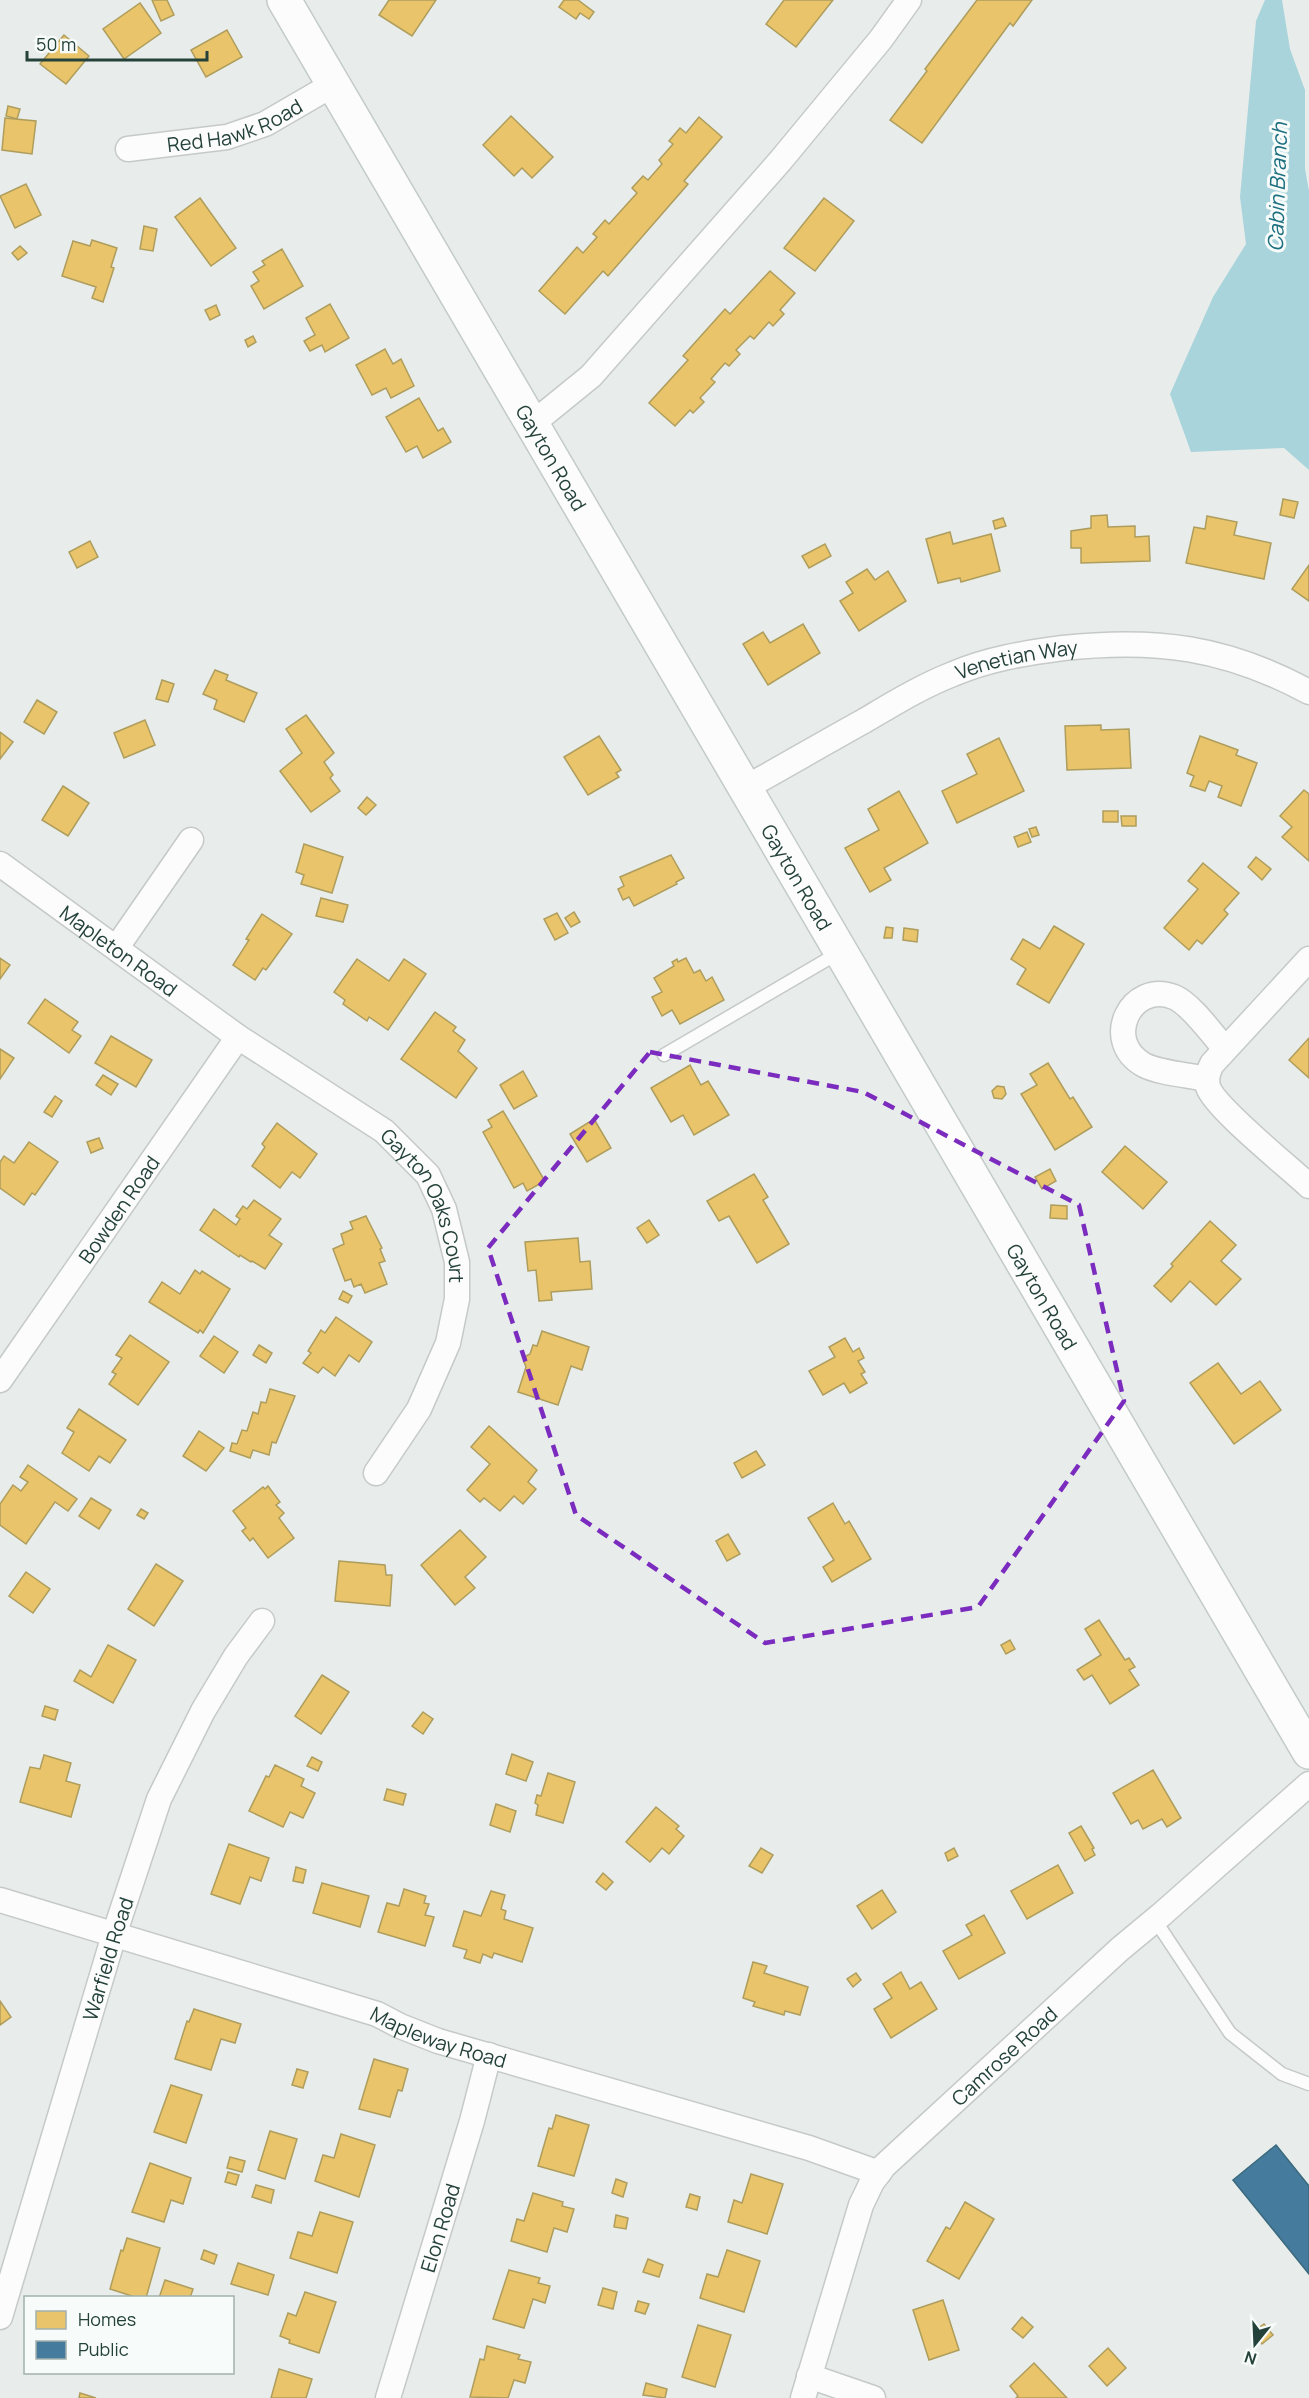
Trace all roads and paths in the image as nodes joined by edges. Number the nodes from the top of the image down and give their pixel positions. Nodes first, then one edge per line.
1 (284, 0) edge
2 (909, 0) edge
3 (334, 84) junction
4 (128, 149) dead end
5 (532, 424) junction
6 (1309, 692) edge
7 (745, 788) junction
8 (191, 840) dead end
9 (0, 864) edge
10 (117, 947) junction
11 (841, 951) junction
12 (1309, 959) edge
13 (238, 1036) junction
14 (1225, 1049) junction
15 (664, 1055) dead end
16 (1207, 1079) junction
17 (1309, 1186) edge
18 (0, 1380) edge
19 (376, 1473) dead end
20 (262, 1621) dead end
21 (1309, 1752) edge
22 (1309, 1784) edge
23 (0, 1900) edge
24 (1155, 1920) junction
25 (114, 1935) junction
26 (489, 2055) junction
27 (1309, 2084) edge
28 (879, 2174) junction
29 (0, 2317) edge
30 (806, 2387) edge
31 (388, 2398) edge
32 (873, 2398) edge

1 - 3 street, Gayton Road
2 - 5 street
3 - 4 street, Red Hawk Road
3 - 5 street, Gayton Road
5 - 7 street, Gayton Road
6 - 7 street, Venetian Way
7 - 11 street, Gayton Road
8 - 10 street
9 - 10 street, Mapleton Road
10 - 13 street, Mapleton Road
11 - 15 lane
11 - 21 street, Gayton Road
12 - 14 street
13 - 18 street, Bowden Road
13 - 19 street, Gayton Oaks Court
14 - 16 street
14 - 16 street
16 - 17 street
20 - 25 street, Warfield Road
22 - 24 street, Camrose Road
23 - 25 street, Mapleway Road
24 - 27 lane
24 - 28 street, Camrose Road
25 - 26 street, Mapleway Road
25 - 29 street, Warfield Road
26 - 28 street, Mapleway Road
26 - 31 street, Elon Road
28 - 30 street, Camrose Road
30 - 32 street

